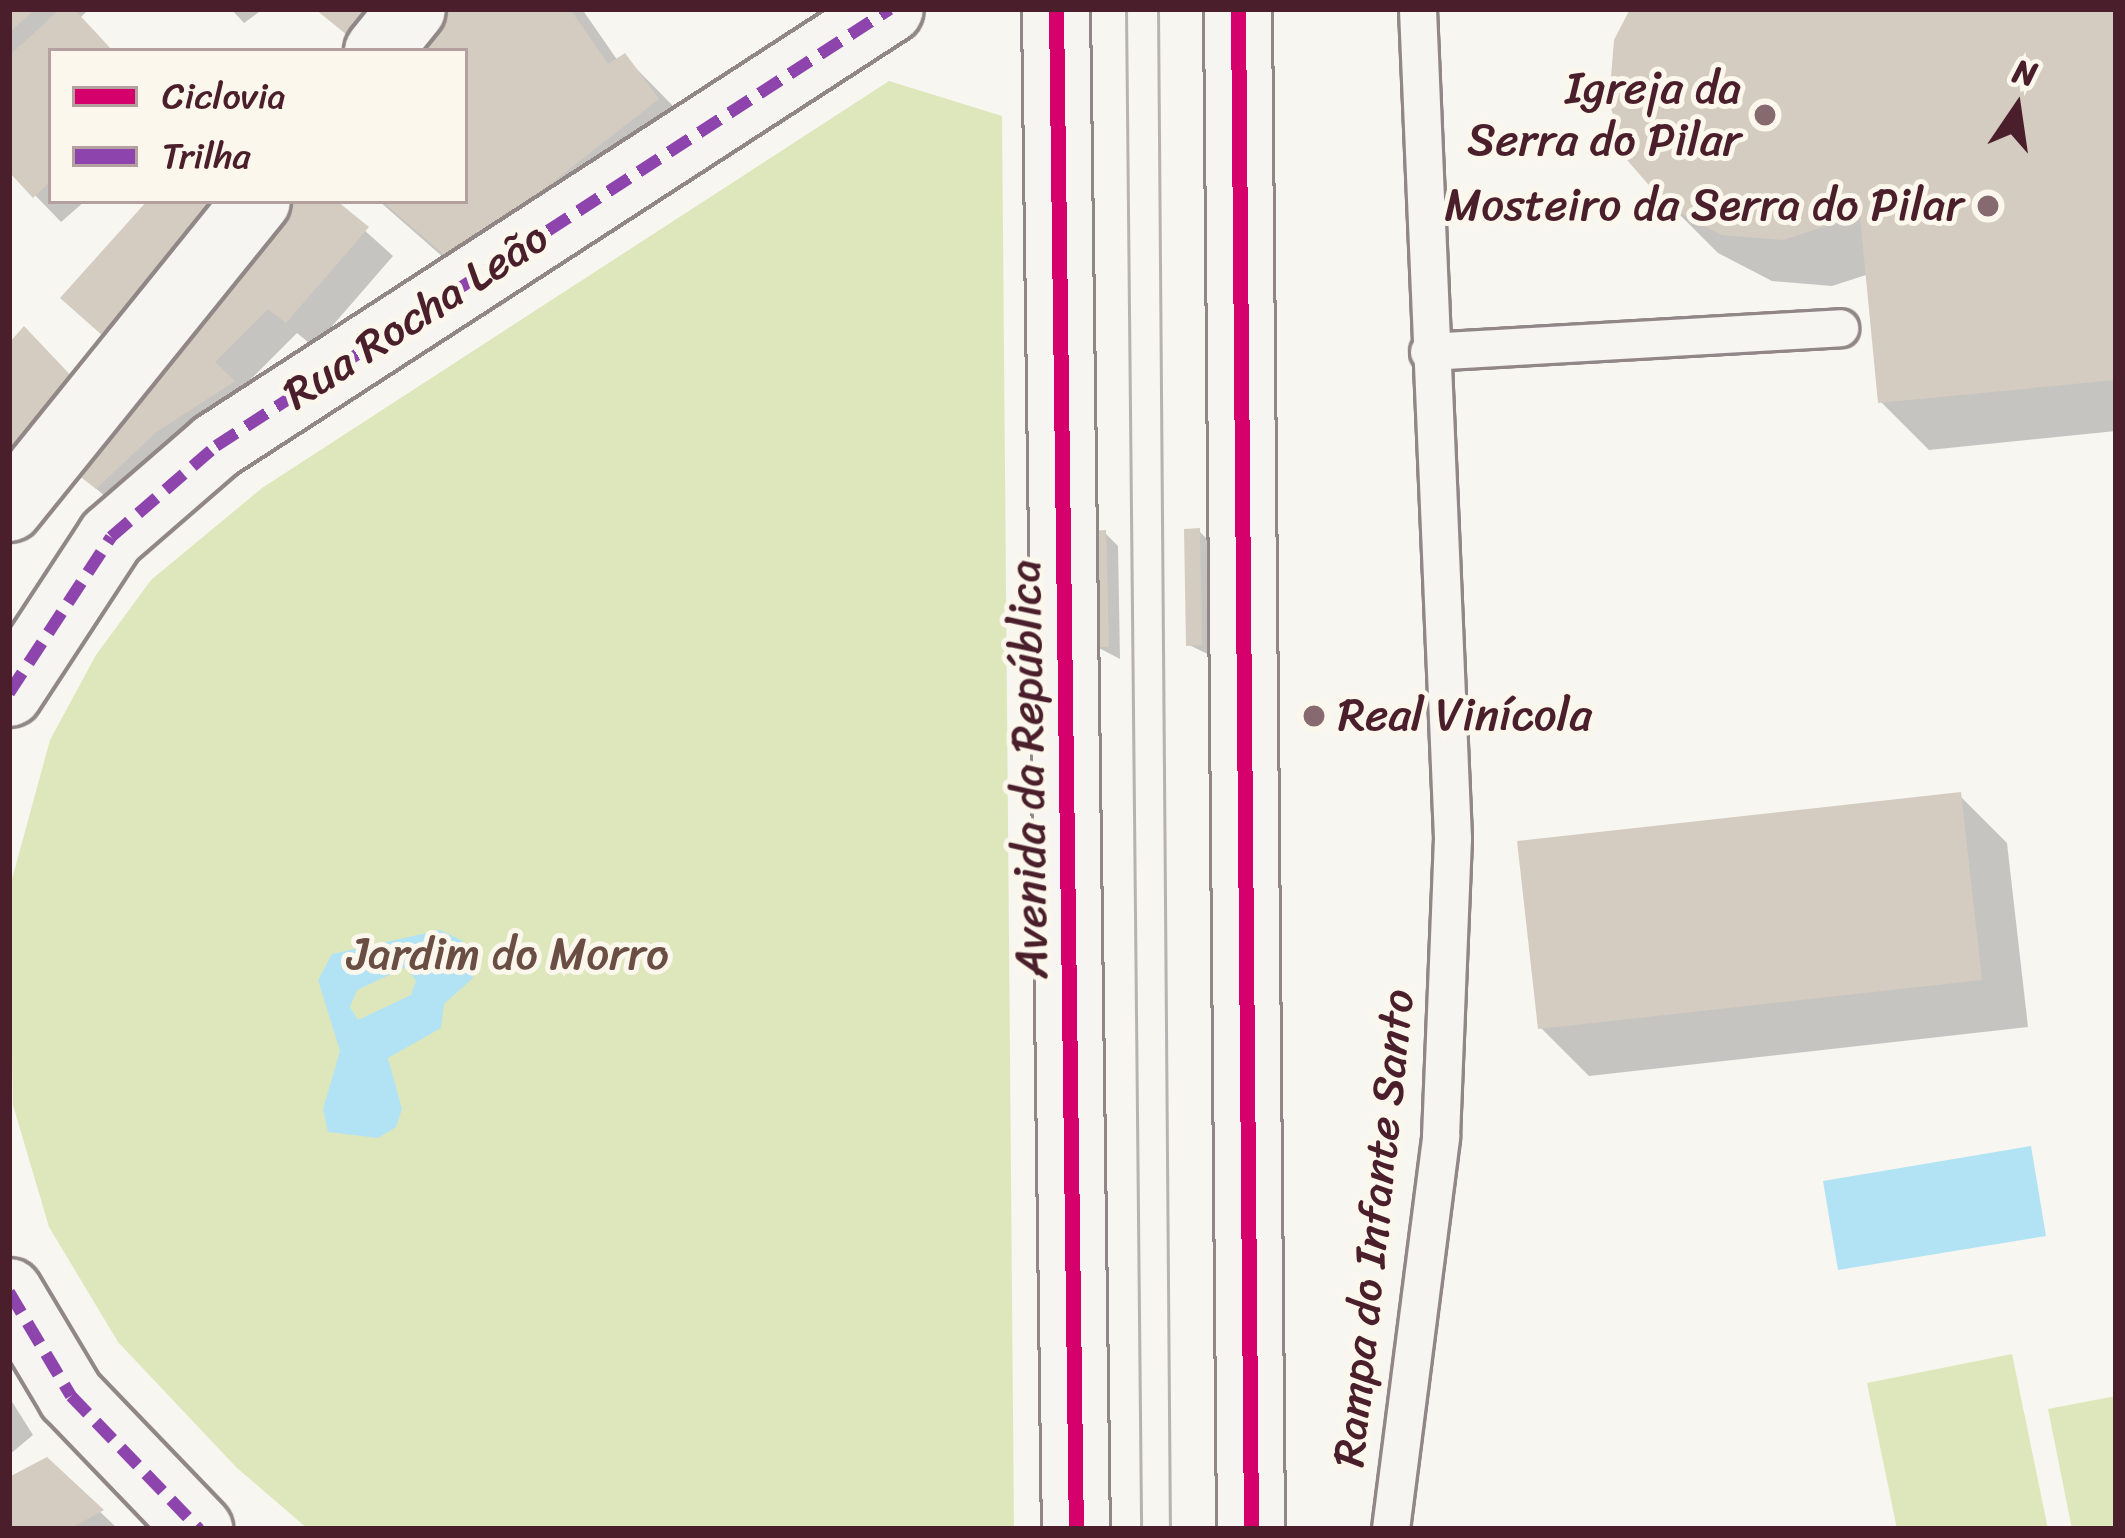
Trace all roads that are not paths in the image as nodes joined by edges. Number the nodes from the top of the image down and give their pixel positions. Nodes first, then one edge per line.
1 (412, 9) edge
2 (890, 9) edge
3 (1056, 9) edge
4 (1238, 9) edge
5 (1418, 9) edge
6 (380, 48) edge
7 (255, 204) edge
8 (1840, 328) dead end
9 (1429, 352) junction
10 (9, 508) edge
11 (9, 694) edge
12 (9, 1292) edge
13 (199, 1529) edge
14 (1076, 1529) edge
15 (1251, 1529) edge
16 (1391, 1529) edge

1 - 6 street
2 - 11 street, Rua Rocha Leão
3 - 14 street, Avenida da República
4 - 15 street
5 - 9 lane, Rampa do Infante Santo
7 - 10 street
8 - 9 lane
9 - 16 lane, Rampa do Infante Santo
12 - 13 street

